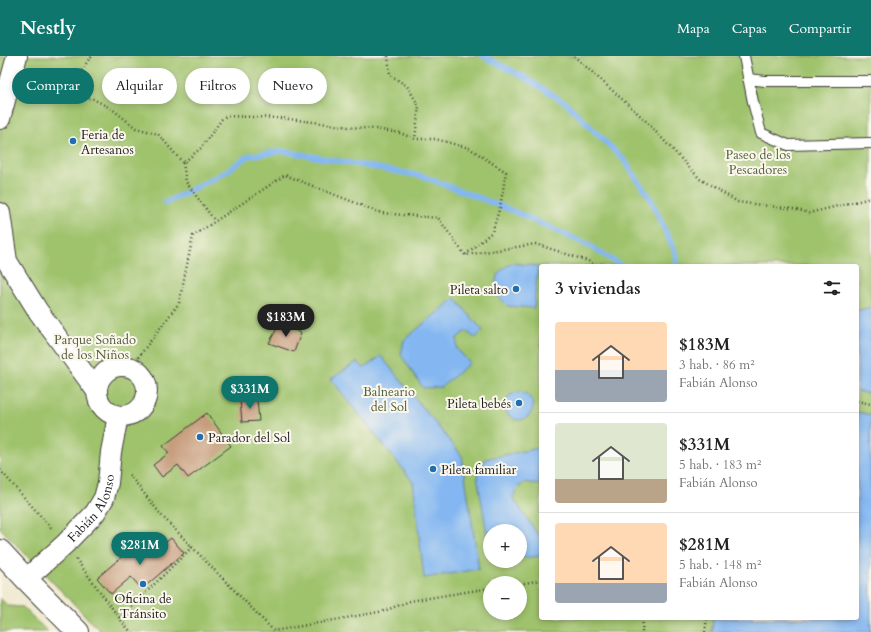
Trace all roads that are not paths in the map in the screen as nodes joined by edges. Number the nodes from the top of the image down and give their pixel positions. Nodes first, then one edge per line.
1 (17, 56) edge
2 (744, 56) edge
3 (748, 79) junction
4 (871, 81) edge
5 (0, 120) edge
6 (871, 143) edge
7 (0, 213) edge
8 (96, 390) junction
9 (118, 416) junction
10 (0, 551) edge
11 (26, 579) junction
12 (78, 632) edge

1 - 5 street
2 - 3 lane
3 - 4 lane
3 - 6 lane
7 - 8 street
8 - 9 street
8 - 9 street
9 - 11 street, Fabián Alonso
10 - 11 main road
11 - 12 main road

